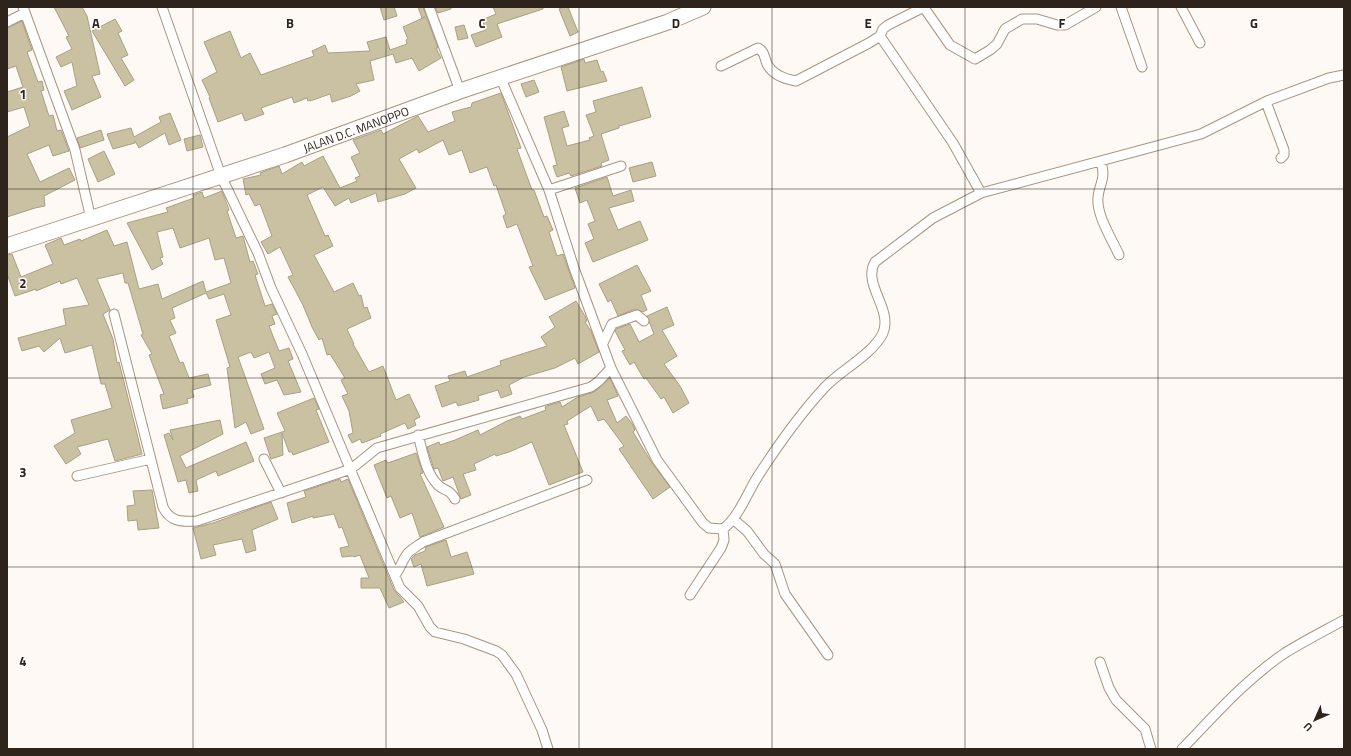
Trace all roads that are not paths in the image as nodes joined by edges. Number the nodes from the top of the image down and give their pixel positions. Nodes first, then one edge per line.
1 (162, 7) edge
2 (429, 7) edge
3 (703, 7) edge
4 (1096, 7) edge
5 (1121, 7) edge
6 (1181, 7) edge
7 (24, 10) edge
8 (7, 22) edge
9 (880, 36) junction
10 (1200, 43) dead end
11 (720, 66) dead end
12 (1142, 67) dead end
13 (1344, 75) edge
14 (501, 79) junction
15 (460, 91) junction
16 (1266, 102) junction
17 (1281, 158) dead end
18 (1101, 162) junction
19 (621, 166) dead end
20 (221, 176) junction
21 (549, 190) junction
22 (981, 193) junction
23 (91, 219) junction
24 (7, 246) edge
25 (1119, 255) dead end
26 (114, 314) dead end
27 (644, 321) dead end
28 (603, 343) junction
29 (611, 368) junction
30 (418, 435) junction
31 (151, 459) junction
32 (264, 459) dead end
33 (351, 469) junction
34 (77, 476) dead end
35 (587, 480) dead end
36 (281, 493) junction
37 (455, 499) dead end
38 (733, 519) junction
39 (723, 529) junction
40 (394, 575) junction
41 (690, 595) dead end
42 (1344, 620) edge
43 (828, 655) dead end
44 (1100, 662) dead end
45 (548, 749) edge
46 (1151, 749) edge
47 (1182, 749) edge

1 - 20 street
2 - 15 street
3 - 14 highway, JALAN D.C. MANOPPO
4 - 9 street
5 - 12 street
6 - 10 street
7 - 8 street
7 - 23 street
9 - 11 street
9 - 22 street
13 - 16 street
14 - 15 highway, JALAN D.C. MANOPPO
14 - 21 street
15 - 20 highway, JALAN D.C. MANOPPO
16 - 17 street
16 - 18 street
18 - 22 street
18 - 25 street
19 - 21 street
20 - 23 highway, JALAN D.C. MANOPPO
20 - 33 street
21 - 28 street
22 - 38 street
23 - 24 highway, JALAN D.C. MANOPPO
26 - 31 street
27 - 28 street
28 - 29 street
29 - 30 street
29 - 39 street
30 - 33 street
30 - 37 street
31 - 34 street
31 - 36 street
32 - 36 street
33 - 36 street
33 - 40 street
35 - 40 street
38 - 39 street
38 - 43 street
39 - 41 street
40 - 45 street
42 - 47 street
44 - 46 street

